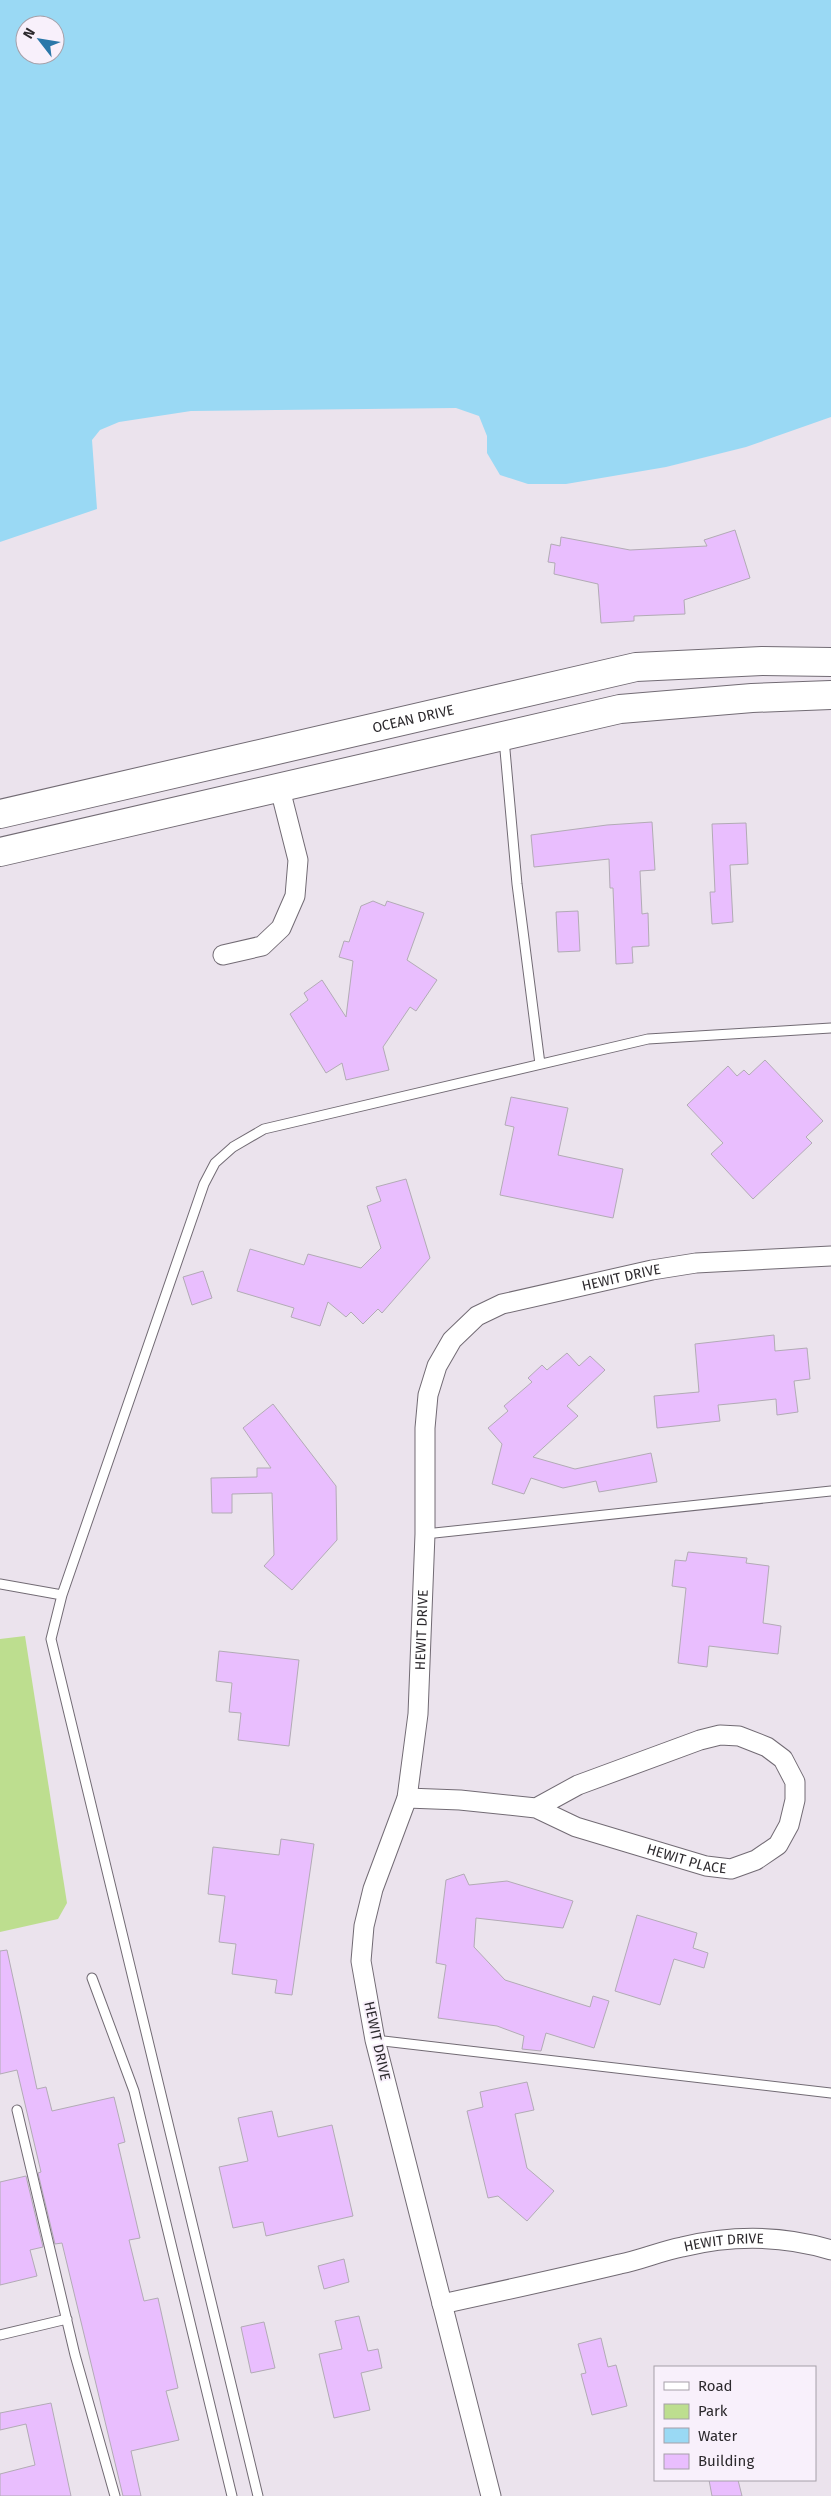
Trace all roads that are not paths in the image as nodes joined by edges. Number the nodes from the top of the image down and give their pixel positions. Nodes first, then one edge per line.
1 (831, 662) edge
2 (831, 696) edge
3 (504, 737) junction
4 (280, 789) junction
5 (0, 814) edge
6 (0, 852) edge
7 (223, 955) dead end
8 (831, 1028) edge
9 (540, 1064) junction
10 (831, 1256) edge
11 (831, 1491) edge
12 (425, 1534) junction
13 (0, 1584) edge
14 (62, 1595) junction
15 (407, 1798) junction
16 (536, 1808) junction
17 (92, 1978) dead end
18 (374, 2040) junction
19 (831, 2093) edge
20 (17, 2110) dead end
21 (831, 2250) edge
22 (442, 2304) junction
23 (67, 2319) junction
24 (0, 2335) edge
25 (114, 2496) edge
26 (232, 2496) edge
27 (258, 2496) edge
28 (491, 2496) edge

1 - 5 main road, OCEAN DRIVE
2 - 3 main road
3 - 4 main road
3 - 9 lane
4 - 6 main road
4 - 7 street
8 - 9 lane
9 - 14 lane
10 - 12 street, HEWIT DRIVE
11 - 12 lane
12 - 15 street, HEWIT DRIVE
13 - 14 lane
14 - 27 lane
15 - 16 street, HEWIT PLACE
15 - 18 street, HEWIT DRIVE
16 - 16 street, HEWIT PLACE
17 - 26 lane
18 - 19 lane
18 - 22 street, HEWIT DRIVE
20 - 23 lane
21 - 22 street, HEWIT DRIVE
22 - 28 street, HEWIT DRIVE
23 - 24 lane
23 - 25 lane

